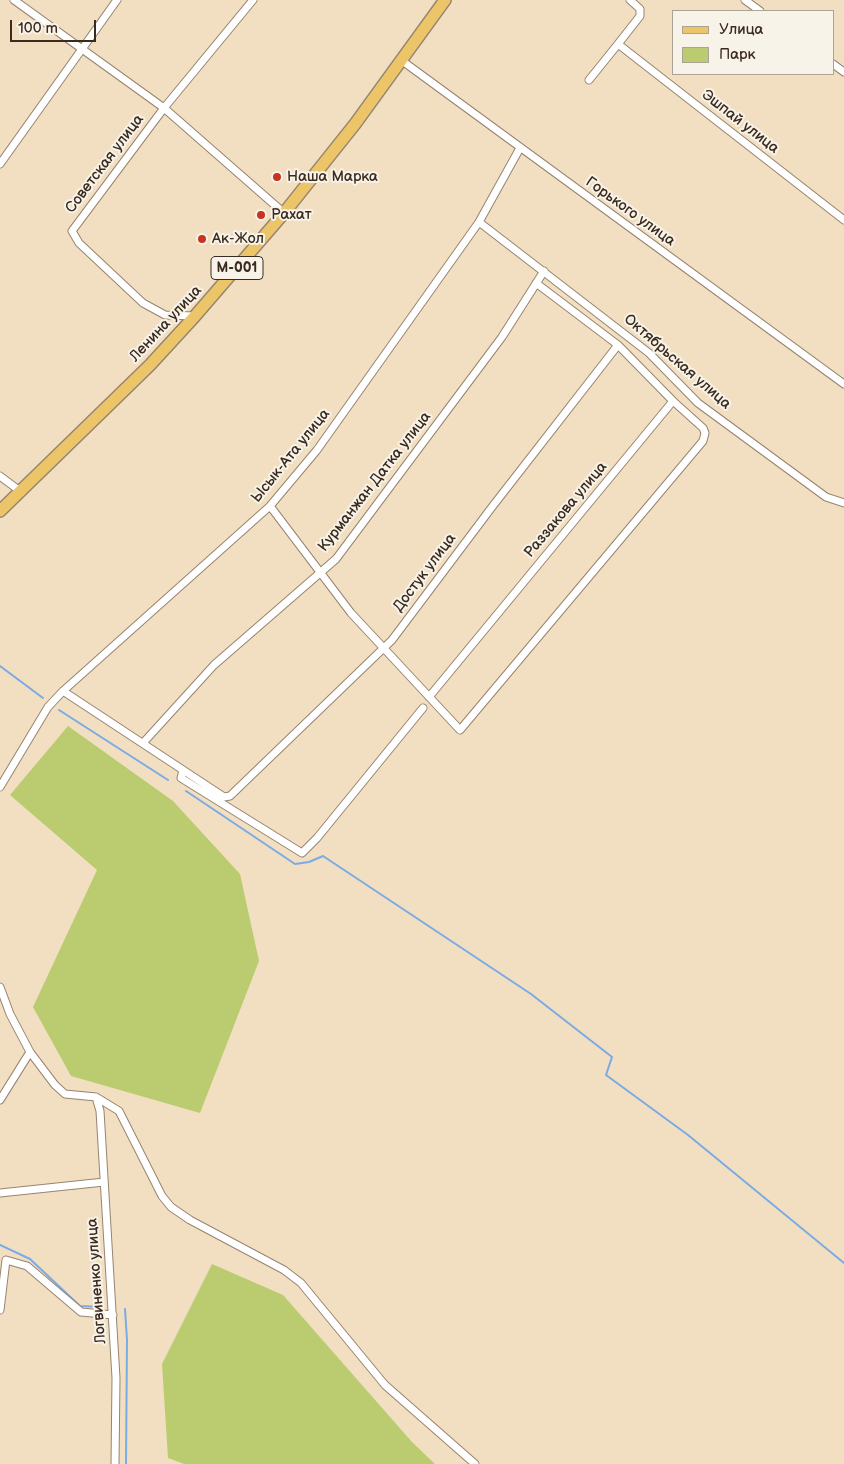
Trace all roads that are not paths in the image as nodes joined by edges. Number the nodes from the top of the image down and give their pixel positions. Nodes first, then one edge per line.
1 (14, 0) edge
2 (117, 0) edge
3 (253, 0) edge
4 (445, 0) edge
5 (630, 0) edge
6 (745, 0) edge
7 (759, 10) edge
8 (618, 44) junction
9 (82, 50) junction
10 (401, 60) junction
11 (589, 80) dead end
12 (164, 108) junction
13 (520, 148) junction
14 (0, 164) edge
15 (284, 213) junction
16 (844, 220) edge
17 (479, 222) junction
18 (544, 270) junction
19 (536, 283) junction
20 (195, 316) junction
21 (618, 345) junction
22 (844, 384) edge
23 (673, 401) junction
24 (0, 476) edge
25 (20, 491) junction
26 (844, 503) edge
27 (270, 506) junction
28 (0, 511) edge
29 (320, 573) junction
30 (384, 649) junction
31 (63, 691) junction
32 (429, 697) junction
33 (422, 708) dead end
34 (143, 743) junction
35 (183, 770) junction
36 (0, 788) edge
37 (0, 987) edge
38 (30, 1052) junction
39 (96, 1097) junction
40 (0, 1100) edge
41 (104, 1182) junction
42 (0, 1193) edge
43 (3, 1258) edge
44 (0, 1310) edge
45 (113, 1315) junction
46 (115, 1464) edge
47 (475, 1464) edge

1 - 9 street, Советская улица
2 - 9 street
3 - 12 street, Советская улица
4 - 10 main road, Ленина улица / М-001
5 - 8 street
6 - 7 street
8 - 11 street
8 - 16 street, Эшпай улица
9 - 12 street, Советская улица
9 - 14 street
10 - 13 street, Горького улица
10 - 15 main road, Ленина улица / М-001
12 - 15 street, Советская улица
12 - 20 street, Советская улица
13 - 17 street, Ысык-Ата улица
13 - 22 street, Горького улица
15 - 20 main road, Ленина улица / М-001
17 - 18 street
17 - 27 street, Ысык-Ата улица
18 - 19 street, Курманжан Датка улица
18 - 26 street, Октябрьская улица
19 - 21 street
19 - 29 street, Курманжан Датка улица
20 - 25 main road, Ленина улица / М-001
21 - 23 street
21 - 30 street, Достук улица
23 - 32 street, Раззакова улица
23 - 32 street
24 - 25 street
25 - 28 main road, Ленина улица / М-001
27 - 29 street
27 - 31 street, Ысык-Ата улица
29 - 30 street
29 - 34 street, Курманжан Датка улица
30 - 32 street
30 - 35 street, Достук улица
31 - 34 street
31 - 36 street, Ысык-Ата улица
33 - 35 street
34 - 35 street
37 - 38 street
38 - 39 street
38 - 40 street
39 - 41 street, Логвиненко улица
39 - 47 street
41 - 42 street
41 - 45 street, Логвиненко улица
43 - 44 street
43 - 45 street
45 - 46 street, Логвиненко улица

